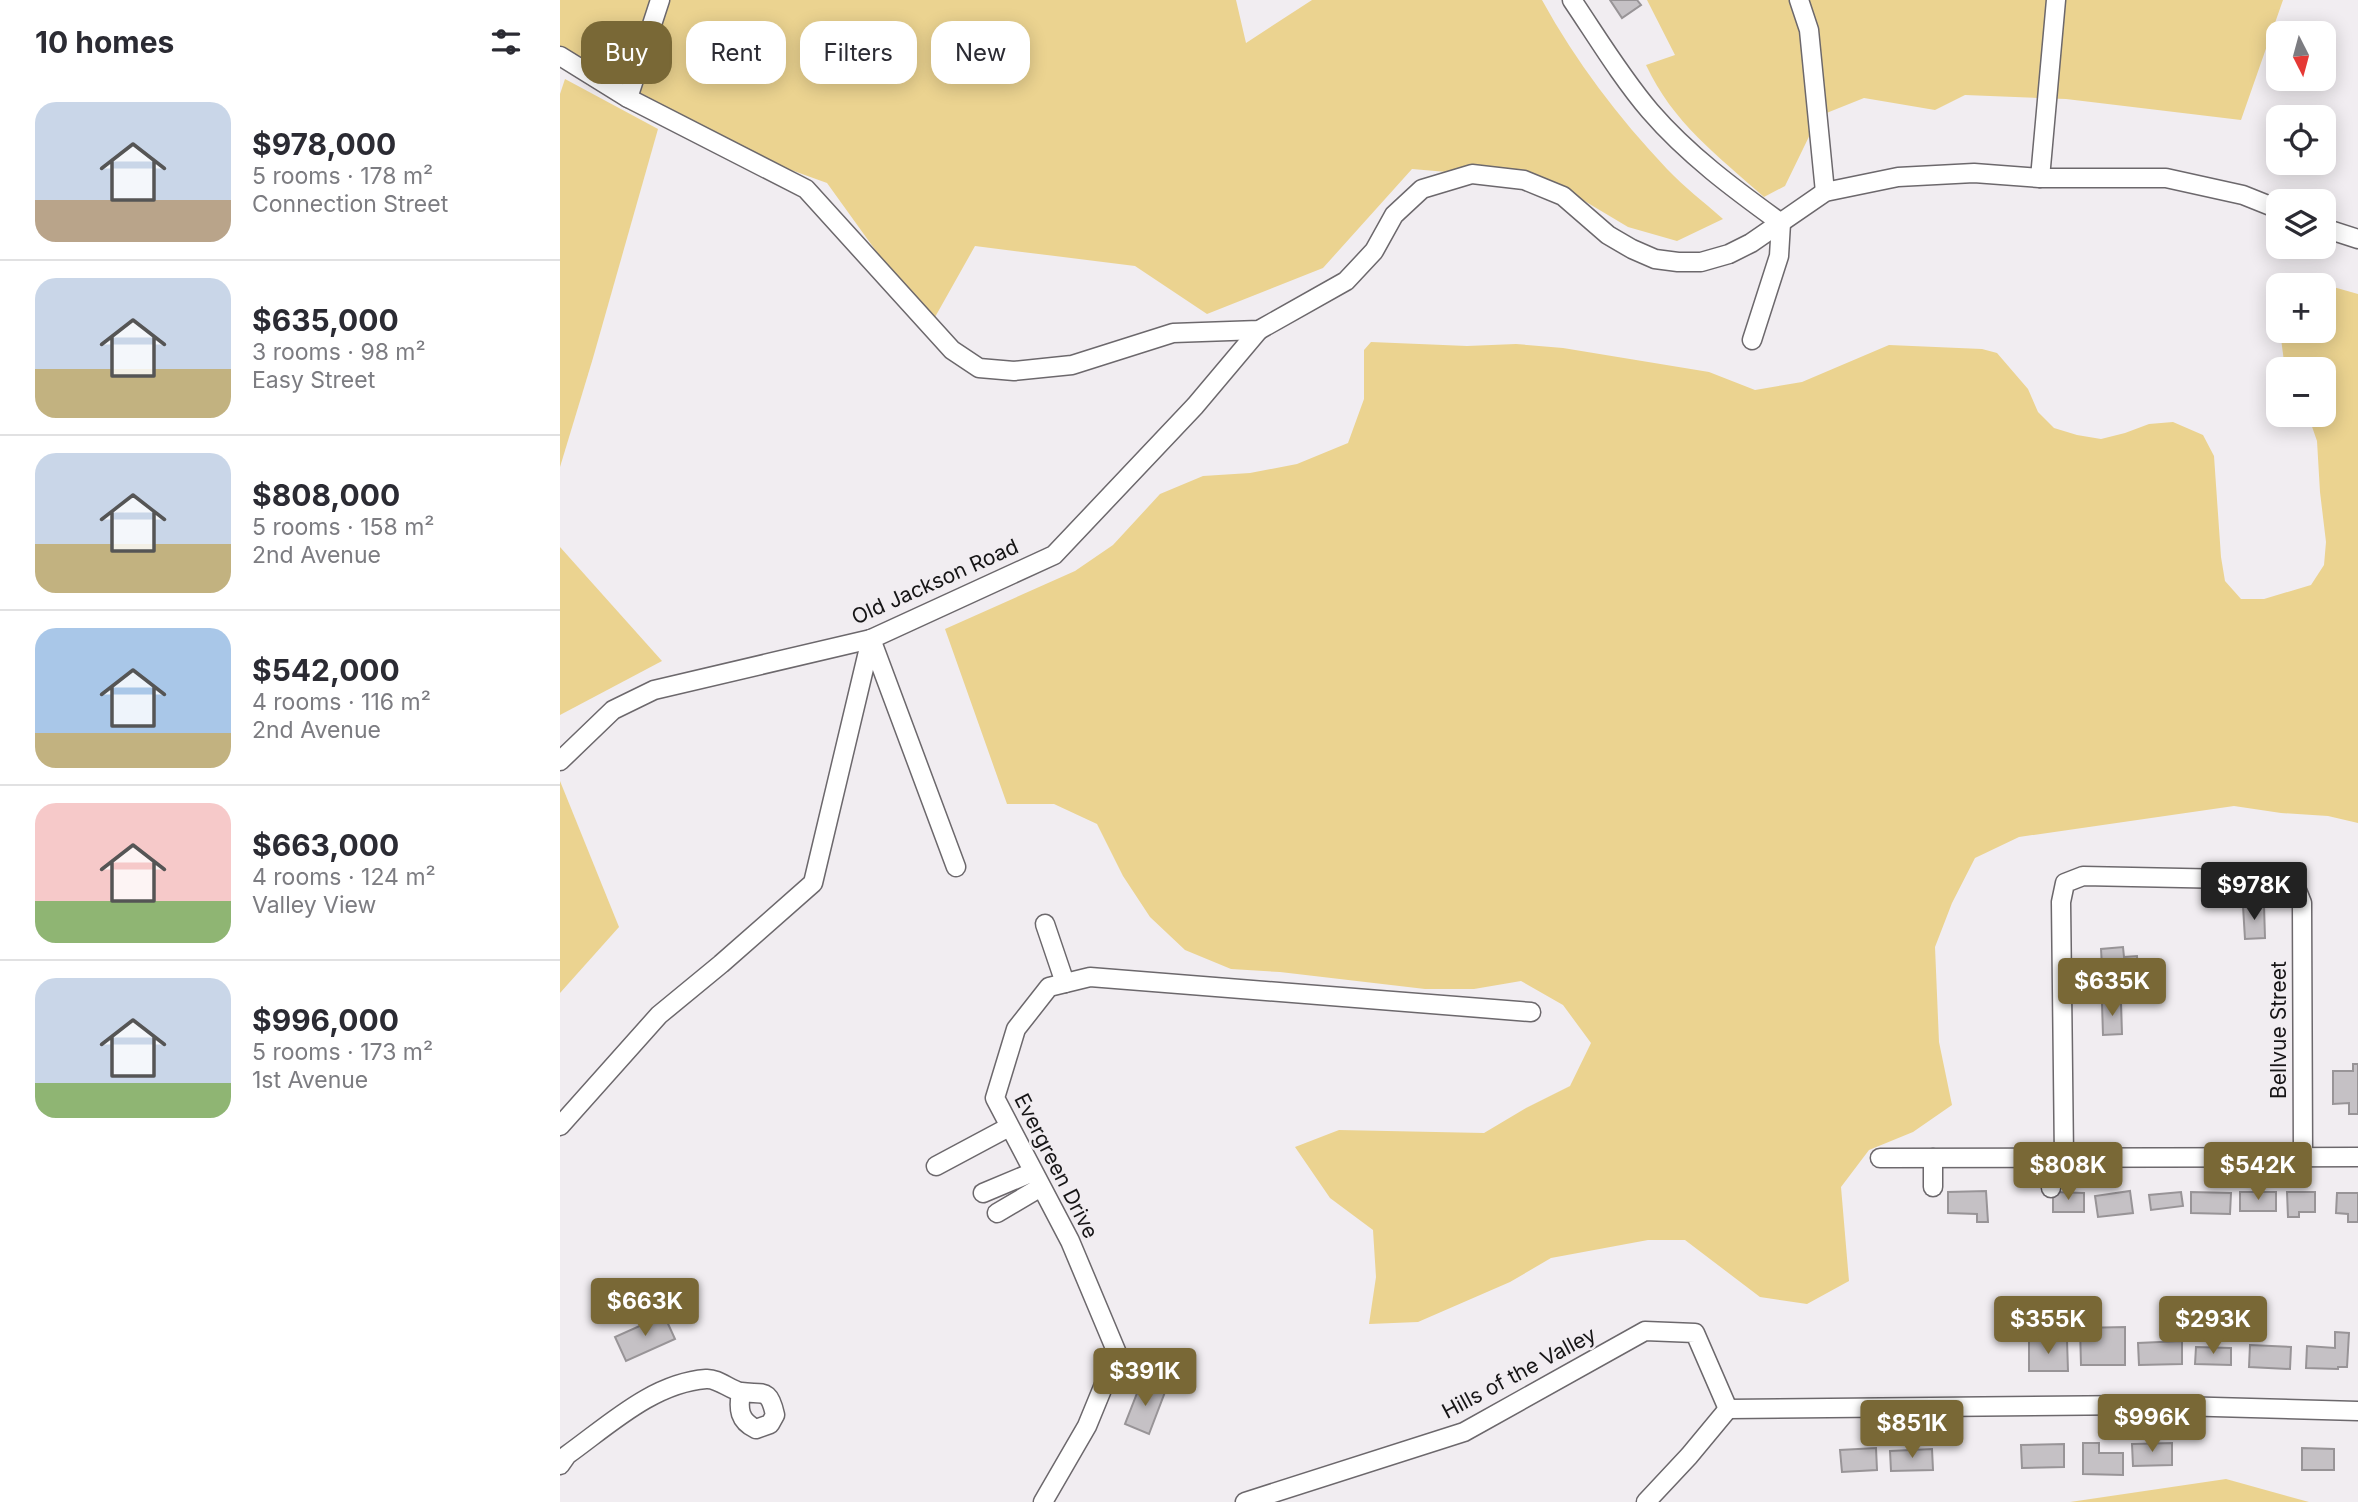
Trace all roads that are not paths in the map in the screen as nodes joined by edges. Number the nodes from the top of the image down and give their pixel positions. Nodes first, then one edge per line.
1 (660, 0) edge
2 (1572, 0) edge
3 (1799, 0) edge
4 (2056, 0) edge
5 (560, 56) edge
6 (628, 98) junction
7 (2040, 178) junction
8 (1825, 192) junction
9 (2266, 204) edge
10 (1781, 222) junction
11 (2336, 232) edge
12 (2358, 239) edge
13 (1259, 330) junction
14 (1752, 340) dead end
15 (872, 639) junction
16 (560, 761) edge
17 (956, 867) dead end
18 (1045, 923) dead end
19 (1065, 983) junction
20 (1531, 1012) dead end
21 (560, 1126) edge
22 (1009, 1127) junction
23 (2302, 1156) junction
24 (2358, 1157) edge
25 (1880, 1158) dead end
26 (1933, 1158) junction
27 (2058, 1158) junction
28 (936, 1166) dead end
29 (1037, 1179) junction
30 (1934, 1187) dead end
31 (2051, 1188) dead end
32 (983, 1194) dead end
33 (997, 1213) dead end
34 (741, 1392) dead end
35 (1728, 1409) junction
36 (2358, 1411) edge
37 (560, 1465) edge
38 (1043, 1502) edge
39 (1245, 1502) edge
40 (1646, 1502) edge

1 - 6 street
2 - 10 street
3 - 8 street
4 - 7 street
5 - 6 street
6 - 13 street
7 - 8 street
7 - 9 street
8 - 10 street
10 - 13 street
10 - 14 street
11 - 12 street
13 - 15 street, Old Jackson Road
15 - 16 street, Old Jackson Road
15 - 17 street
15 - 21 street
18 - 19 street
19 - 20 street, Evergreen Drive
19 - 22 street, Evergreen Drive
22 - 28 street
22 - 29 street, Evergreen Drive
23 - 24 street
23 - 27 street
23 - 27 street, Bellvue Street
25 - 26 street
26 - 27 street
26 - 30 street
27 - 31 street
29 - 32 street
29 - 33 street
29 - 38 street, Evergreen Drive
34 - 37 street
35 - 36 street
35 - 39 street, Hills of the Valley
35 - 40 street

